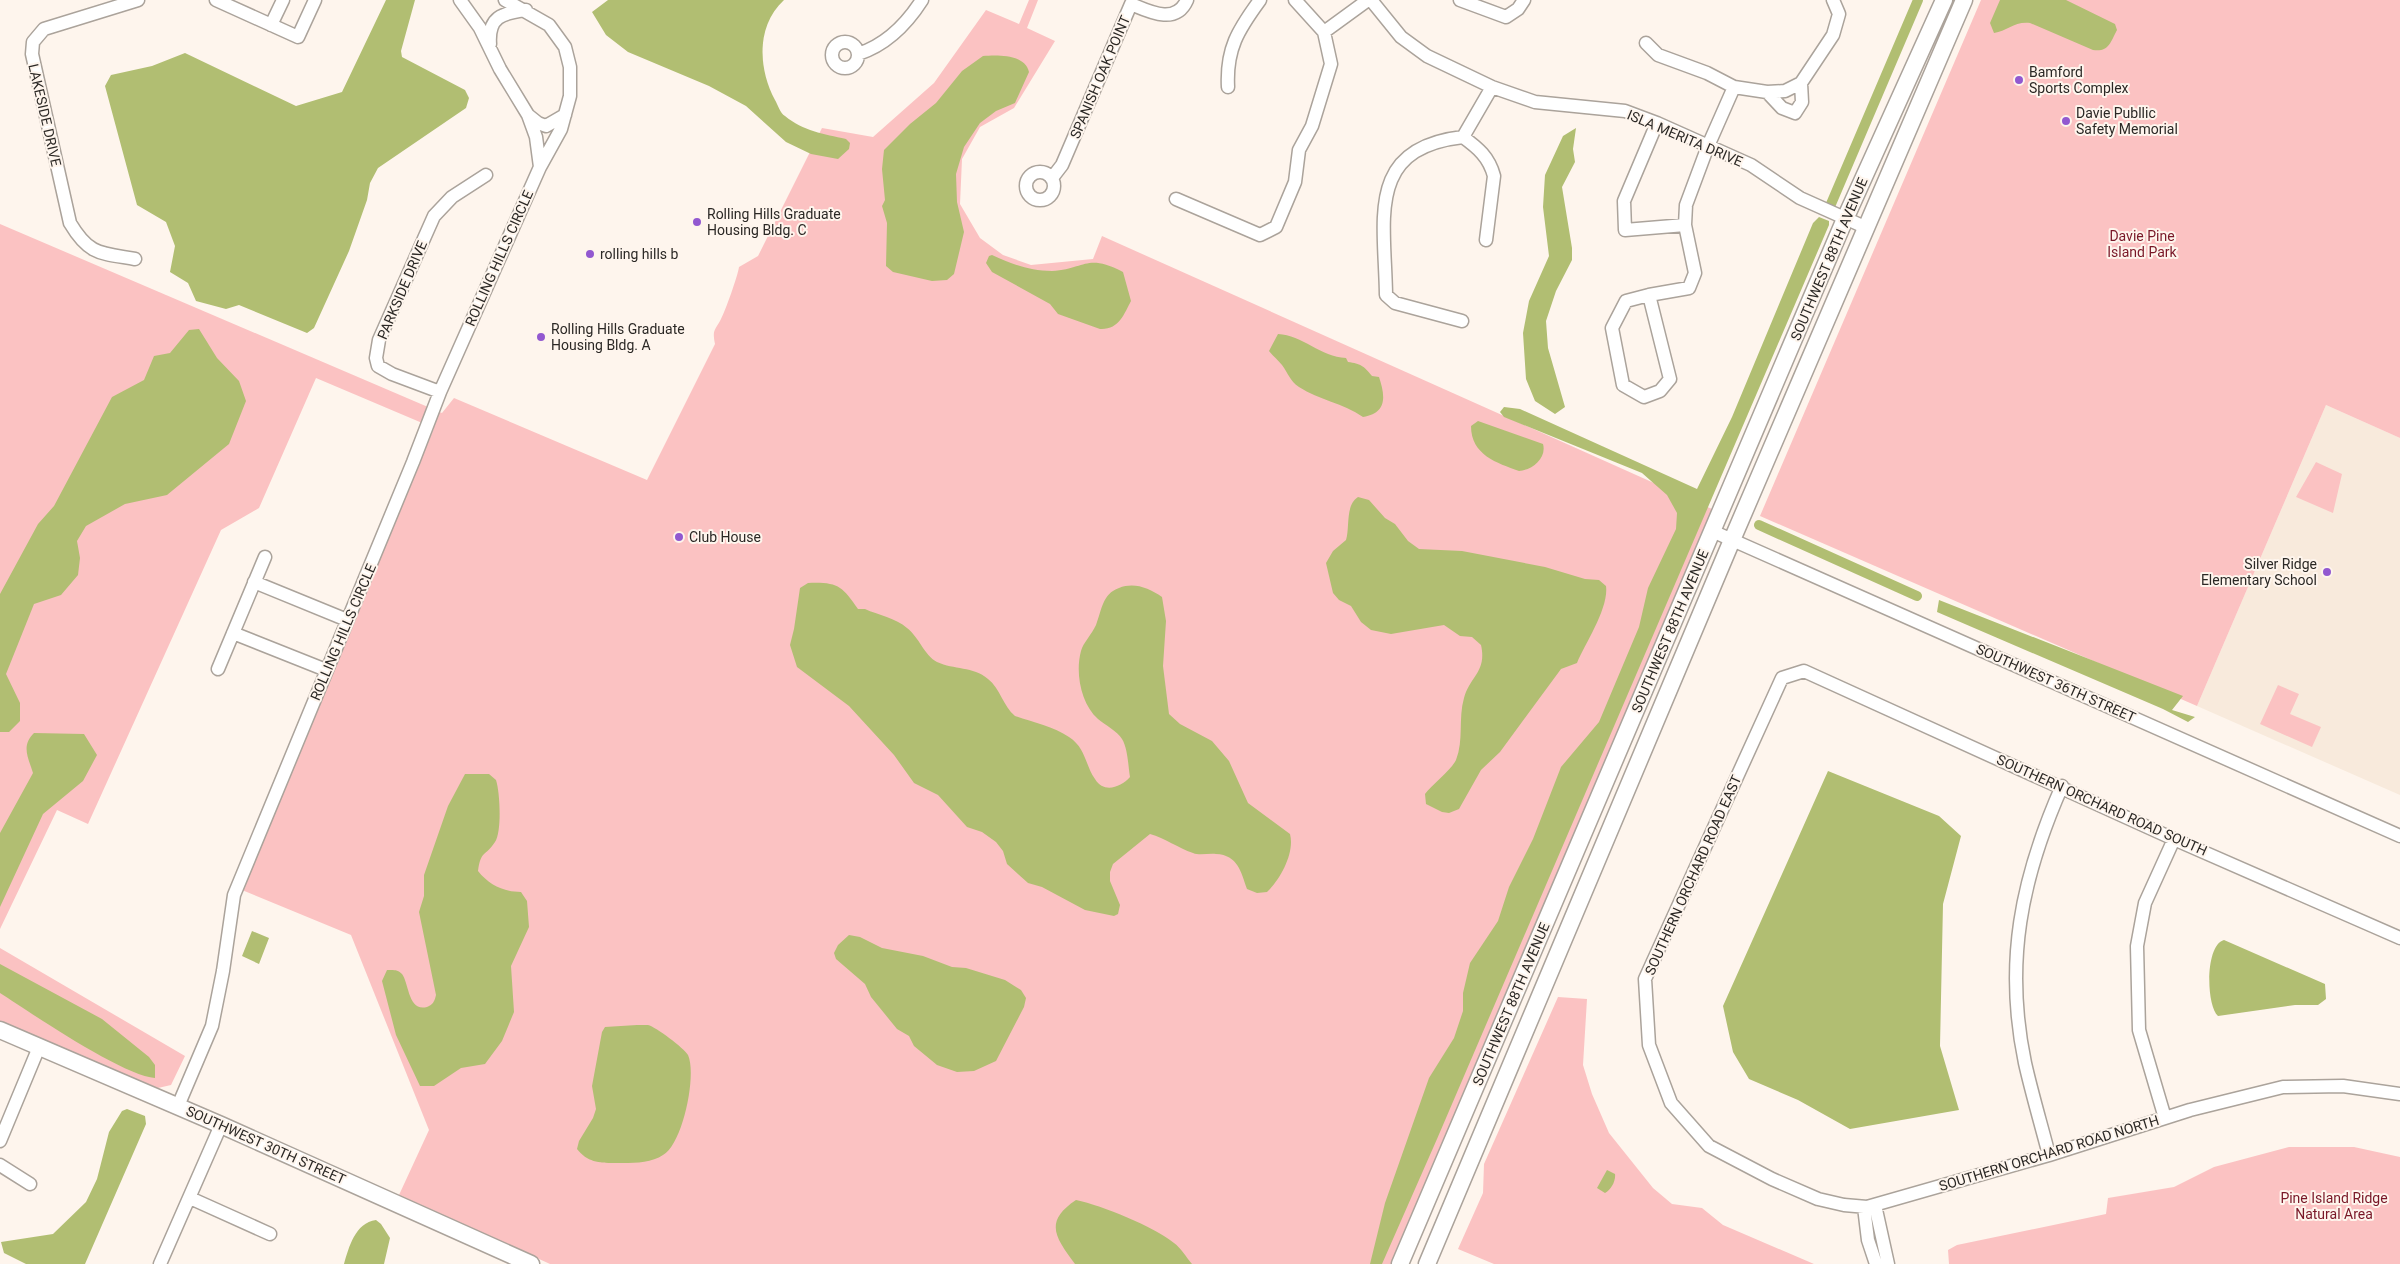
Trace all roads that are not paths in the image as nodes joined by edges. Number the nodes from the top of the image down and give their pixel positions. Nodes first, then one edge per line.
1 (138, 0) edge
2 (216, 0) edge
3 (282, 0) edge
4 (315, 0) edge
5 (460, 0) edge
6 (505, 0) edge
7 (922, 0) edge
8 (1187, 0) edge
9 (1260, 0) edge
10 (1295, 0) edge
11 (1370, 0) edge
12 (1460, 0) edge
13 (1524, 0) edge
14 (1832, 0) edge
15 (1944, 0) edge
16 (1964, 0) edge
17 (1126, 2) edge
18 (526, 10) junction
19 (271, 25) junction
20 (1324, 32) junction
21 (1646, 43) dead end
22 (490, 45) junction
23 (858, 54) dead end
24 (1802, 83) junction
25 (1228, 87) dead end
26 (1492, 87) junction
27 (1734, 87) junction
28 (1767, 92) junction
29 (528, 115) junction
30 (565, 115) junction
31 (1657, 123) junction
32 (1463, 137) junction
33 (1708, 146) junction
34 (540, 167) junction
35 (486, 175) dead end
36 (1052, 178) dead end
37 (1176, 199) dead end
38 (1845, 219) junction
39 (1685, 225) junction
40 (1867, 228) junction
41 (1486, 240) dead end
42 (135, 259) dead end
43 (1649, 295) junction
44 (1462, 321) dead end
45 (440, 392) junction
46 (1712, 531) junction
47 (1732, 540) junction
48 (265, 557) dead end
49 (254, 582) junction
50 (347, 620) junction
51 (233, 632) junction
52 (218, 669) dead end
53 (326, 670) junction
54 (1804, 672) joint
55 (2062, 786) junction
56 (2400, 836) edge
57 (2174, 838) junction
58 (2400, 938) edge
59 (0, 1030) edge
60 (39, 1047) junction
61 (2400, 1094) edge
62 (178, 1106) junction
63 (2165, 1118) junction
64 (221, 1125) junction
65 (0, 1141) edge
66 (1709, 1146) joint
67 (2048, 1155) junction
68 (0, 1165) edge
69 (30, 1184) dead end
70 (190, 1198) junction
71 (1869, 1206) junction
72 (270, 1234) dead end
73 (160, 1264) edge
74 (531, 1264) edge
75 (1400, 1264) edge
76 (1427, 1264) edge
77 (1876, 1264) edge
78 (1888, 1264) edge

1 - 42 street, LAKESIDE DRIVE
2 - 19 street
3 - 19 street
4 - 19 street
5 - 22 street
6 - 18 street
7 - 23 street
8 - 17 street, SPANISH OAK POINT
9 - 25 street
10 - 20 street
11 - 20 street
11 - 26 street, ISLA MERITA DRIVE
12 - 13 street
14 - 24 street
15 - 38 main road, SOUTHWEST 88TH AVENUE
16 - 40 main road, SOUTHWEST 88TH AVENUE
17 - 36 street, SPANISH OAK POINT
18 - 22 street
18 - 30 street
20 - 37 street
21 - 27 street
22 - 29 street
24 - 28 street
24 - 28 street
26 - 31 street, ISLA MERITA DRIVE
26 - 32 street
27 - 28 street
27 - 33 street
29 - 30 street
29 - 34 street
30 - 34 street
31 - 33 street, ISLA MERITA DRIVE
31 - 39 street
32 - 41 street
32 - 44 street
33 - 38 street, ISLA MERITA DRIVE
33 - 39 street
34 - 45 street, ROLLING HILLS CIRCLE
35 - 45 street, PARKSIDE DRIVE
38 - 40 street, ISLA MERITA DRIVE
38 - 46 main road, SOUTHWEST 88TH AVENUE
39 - 43 street
40 - 47 main road, SOUTHWEST 88TH AVENUE
43 - 43 street
45 - 50 street, ROLLING HILLS CIRCLE
46 - 47 street, SOUTHWEST 36TH STREET
46 - 75 main road, SOUTHWEST 88TH AVENUE
47 - 56 street, SOUTHWEST 36TH STREET
47 - 76 main road, SOUTHWEST 88TH AVENUE
48 - 49 street
49 - 50 street
49 - 51 street
50 - 53 street, ROLLING HILLS CIRCLE
51 - 52 street
51 - 53 street
53 - 62 street, ROLLING HILLS CIRCLE
54 - 55 street, SOUTHERN ORCHARD ROAD SOUTH
54 - 66 street, SOUTHERN ORCHARD ROAD EAST
55 - 57 street, SOUTHERN ORCHARD ROAD SOUTH
55 - 67 street
57 - 58 street, SOUTHERN ORCHARD ROAD SOUTH
57 - 63 street
59 - 60 main road, SOUTHWEST 30TH STREET
60 - 62 main road, SOUTHWEST 30TH STREET
60 - 65 street
61 - 63 street, SOUTHERN ORCHARD ROAD NORTH
62 - 64 main road, SOUTHWEST 30TH STREET
63 - 67 street, SOUTHERN ORCHARD ROAD NORTH
64 - 70 street
64 - 74 main road, SOUTHWEST 30TH STREET
66 - 71 street, SOUTHERN ORCHARD ROAD NORTH
67 - 71 street, SOUTHERN ORCHARD ROAD NORTH
68 - 69 street
70 - 72 street
70 - 73 street
71 - 77 street
71 - 78 street

